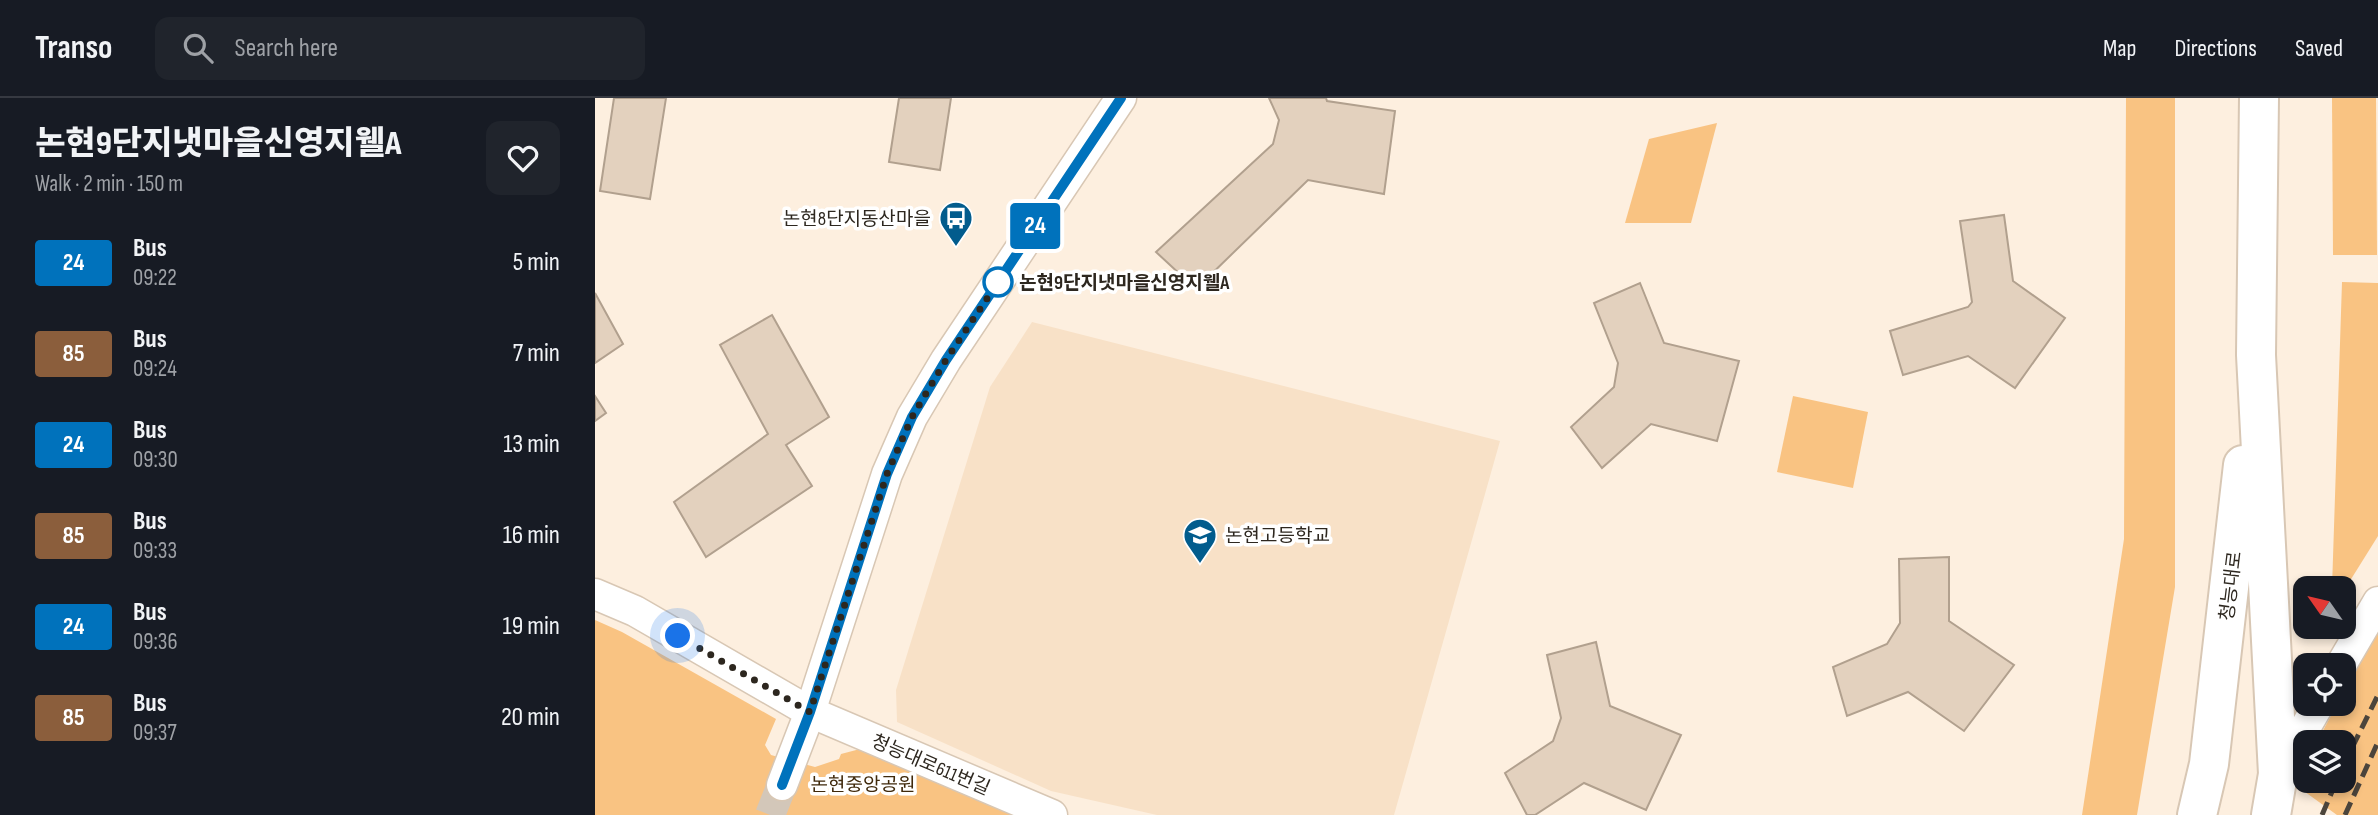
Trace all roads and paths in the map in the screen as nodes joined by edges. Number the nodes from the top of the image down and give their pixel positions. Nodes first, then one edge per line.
1 (1121, 98) edge
2 (2259, 98) edge
3 (2256, 355) junction
4 (595, 594) edge
5 (2378, 602) edge
6 (2348, 653) edge
7 (810, 712) junction
8 (2312, 716) edge
9 (2278, 774) junction
10 (782, 785) tunnel mouth
11 (1052, 815) edge
12 (2197, 815) edge
13 (2271, 815) edge

1 - 7 street
2 - 3 main road, 청능대로
3 - 9 main road, 청능대로
3 - 12 main road, 청능대로
4 - 7 street, 청능대로611번길
5 - 6 street
7 - 10 street
7 - 11 street, 청능대로611번길
8 - 9 street
9 - 13 main road, 청능대로

